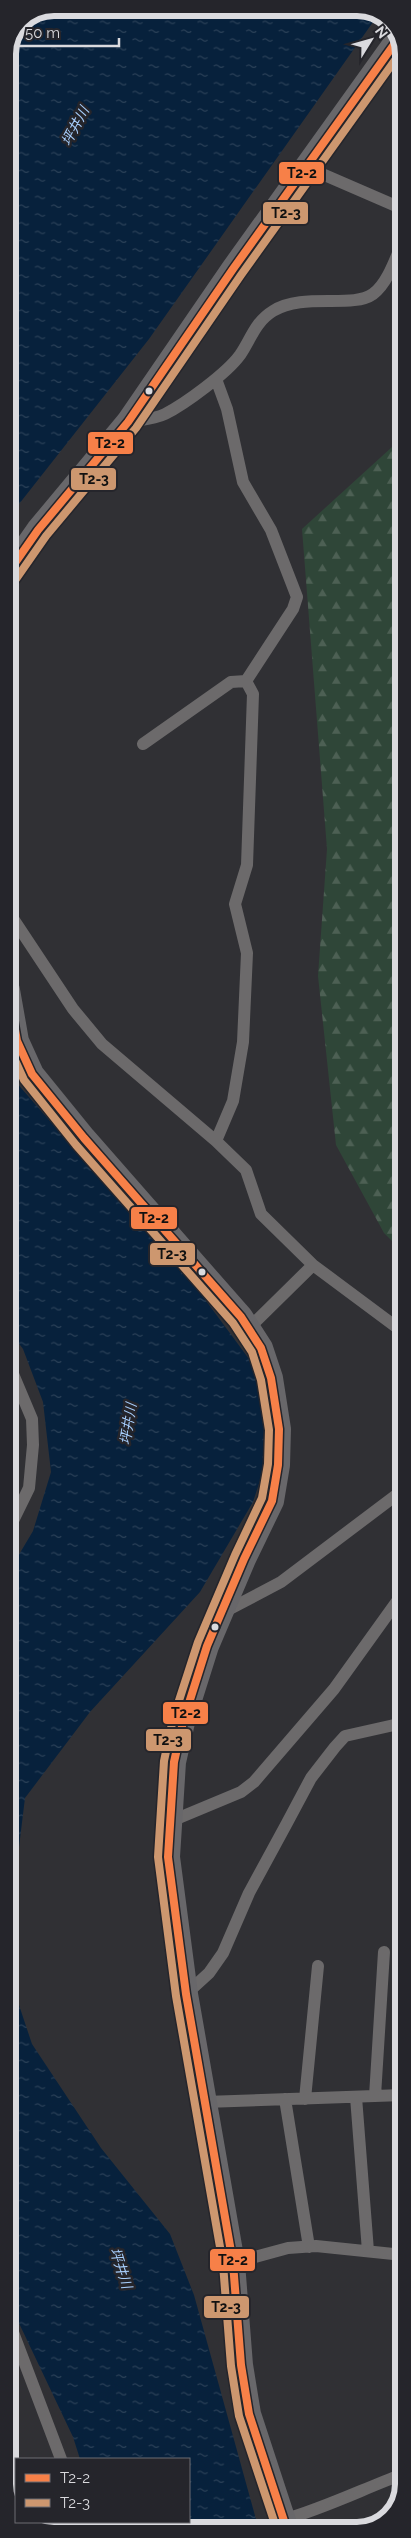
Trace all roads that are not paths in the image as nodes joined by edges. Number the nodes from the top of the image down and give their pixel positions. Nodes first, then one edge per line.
1 (393, 46) edge
2 (306, 167) junction
3 (394, 206) edge
4 (394, 260) edge
5 (216, 379) junction
6 (128, 422) junction
7 (16, 561) edge
8 (246, 681) junction
9 (143, 744) dead end
10 (16, 924) edge
11 (16, 1038) edge
12 (216, 1141) junction
13 (313, 1265) junction
14 (395, 1326) edge
15 (248, 1329) junction
16 (17, 1382) edge
17 (21, 1393) junction
18 (17, 1394) edge
19 (395, 1496) edge
20 (17, 1513) edge
21 (395, 1605) edge
22 (222, 1613) junction
23 (395, 1725) edge
24 (169, 1822) junction
25 (384, 1952) dead end
26 (318, 1966) dead end
27 (186, 1994) junction
28 (395, 2095) edge
29 (374, 2096) junction
30 (356, 2097) junction
31 (285, 2099) junction
32 (305, 2099) junction
33 (205, 2102) junction
34 (310, 2247) junction
35 (368, 2251) junction
36 (395, 2254) edge
37 (233, 2263) junction
38 (17, 2342) edge
39 (62, 2458) edge
40 (395, 2477) edge
41 (284, 2521) edge
42 (293, 2521) edge

1 - 2 highway
2 - 3 street
2 - 6 highway
4 - 5 street
5 - 6 street
5 - 8 street
6 - 7 highway
8 - 9 street
8 - 12 street
10 - 12 street
11 - 15 highway
12 - 13 street
13 - 14 street
13 - 15 street
15 - 22 highway
16 - 17 street
17 - 18 street
17 - 20 street
19 - 22 street
21 - 24 street
22 - 24 highway
23 - 27 street
24 - 27 highway
25 - 29 street
26 - 32 street
27 - 33 highway
28 - 29 street
29 - 30 street
30 - 32 street
30 - 35 street
31 - 32 street
31 - 33 street
31 - 34 street
33 - 37 highway
34 - 35 street
34 - 37 street
35 - 36 street
37 - 41 highway
38 - 39 street
40 - 42 street

